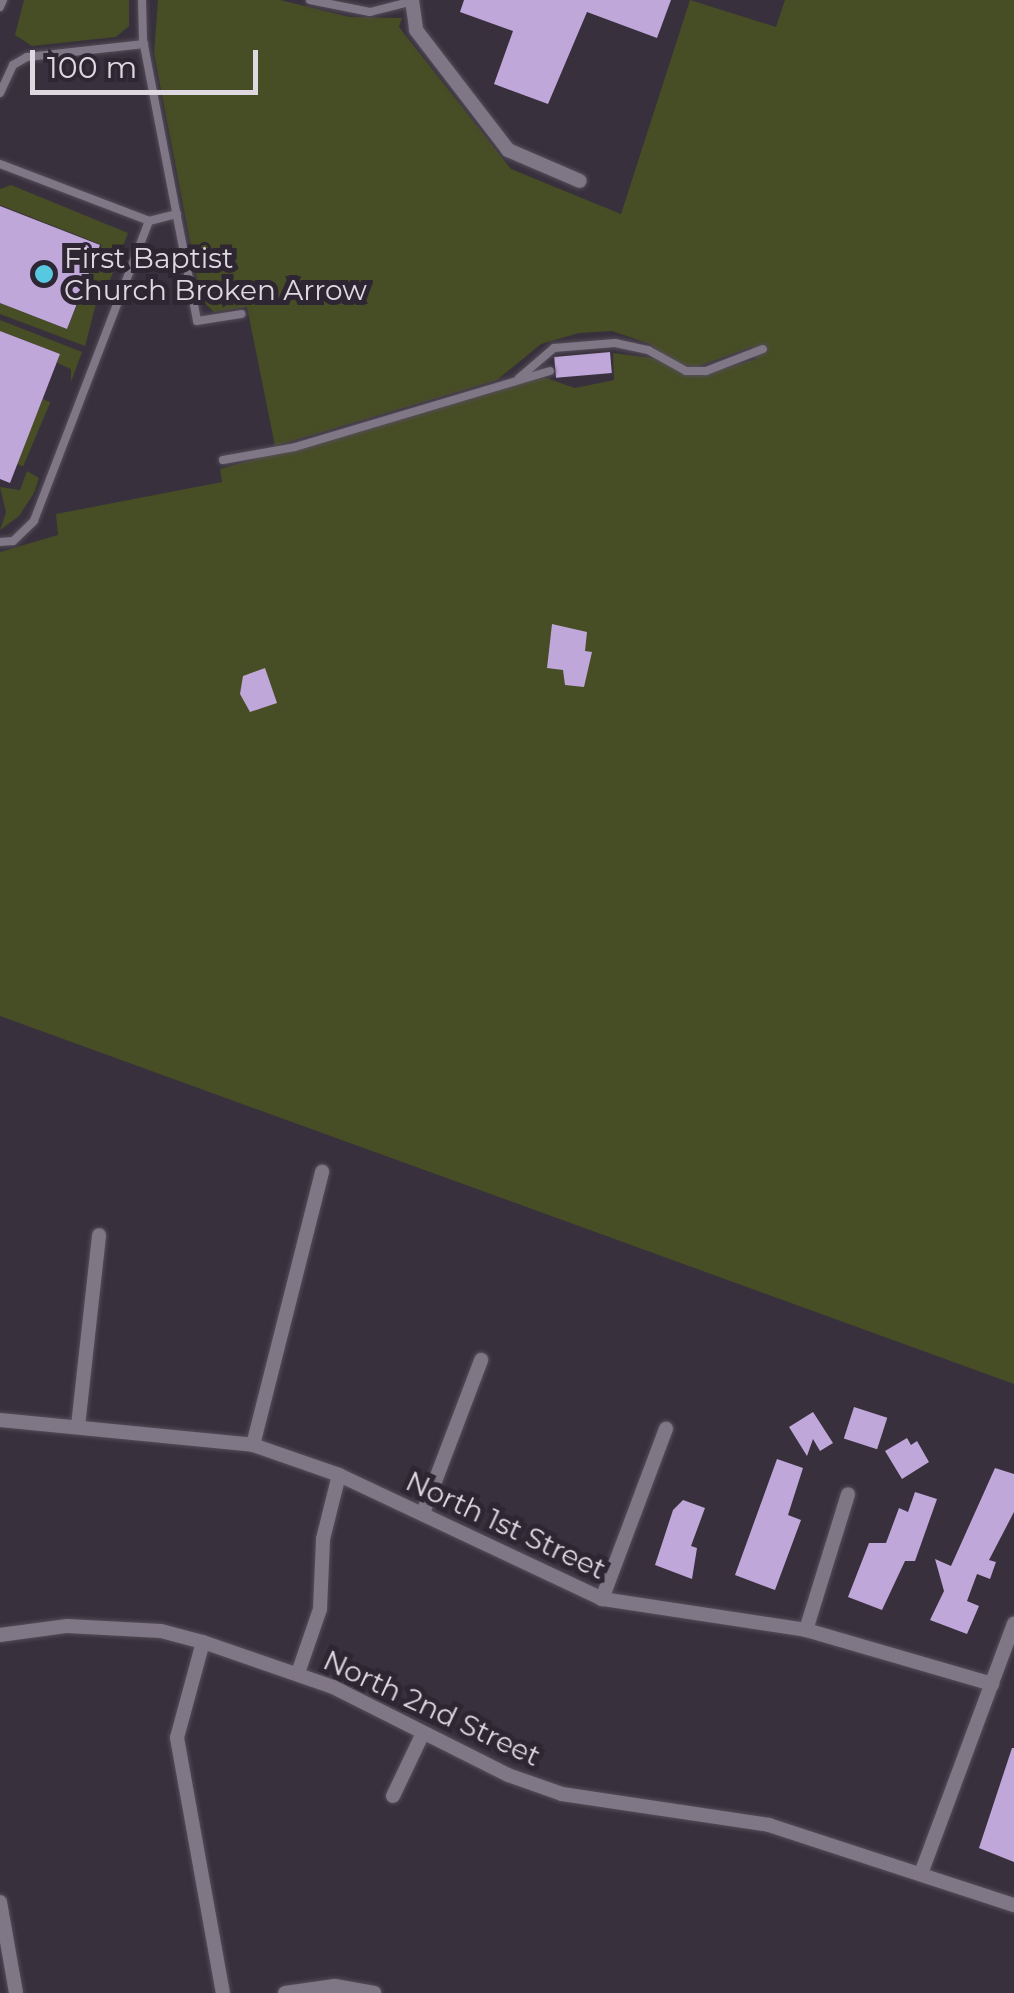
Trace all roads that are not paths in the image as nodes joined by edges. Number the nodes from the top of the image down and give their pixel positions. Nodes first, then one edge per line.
1 (3, 0) edge
2 (142, 0) edge
3 (310, 0) edge
4 (410, 1) edge
5 (0, 7) edge
6 (144, 44) junction
7 (0, 93) edge
8 (0, 164) edge
9 (580, 181) dead end
10 (177, 214) junction
11 (149, 221) junction
12 (241, 314) dead end
13 (763, 350) dead end
14 (550, 371) dead end
15 (516, 381) junction
16 (223, 460) dead end
17 (0, 542) edge
18 (322, 1172) dead end
19 (99, 1235) dead end
20 (481, 1360) dead end
21 (0, 1420) edge
22 (78, 1426) junction
23 (666, 1429) dead end
24 (253, 1446) junction
25 (339, 1475) junction
26 (848, 1494) dead end
27 (423, 1512) junction
28 (602, 1600) junction
29 (1014, 1624) edge
30 (806, 1630) junction
31 (0, 1634) edge
32 (204, 1642) junction
33 (298, 1672) junction
34 (992, 1684) junction
35 (423, 1733) junction
36 (393, 1796) dead end
37 (922, 1872) junction
38 (0, 1902) edge
39 (1014, 1906) edge
40 (16, 1993) edge
41 (223, 1993) edge
42 (285, 1993) edge
43 (374, 1993) edge

1 - 5 lane
2 - 6 lane
3 - 4 lane
4 - 9 street
6 - 7 lane
6 - 10 lane
8 - 11 lane
10 - 11 lane
10 - 12 lane
11 - 17 lane
13 - 15 lane
14 - 15 lane
15 - 16 lane
18 - 24 street
19 - 22 street
20 - 27 street
21 - 22 street, North 1st Street
22 - 24 street, North 1st Street
23 - 28 street
24 - 25 street, North 1st Street
25 - 27 street, North 1st Street
25 - 33 street
26 - 30 street
27 - 28 street, North 1st Street
28 - 30 street, North 1st Street
29 - 34 street
30 - 34 street, North 1st Street
31 - 32 street, North 2nd Street
32 - 33 street, North 2nd Street
32 - 41 street
33 - 35 street, North 2nd Street
34 - 37 street
35 - 36 street
35 - 37 street, North 2nd Street
37 - 39 street, North 2nd Street
38 - 40 street
42 - 43 street

